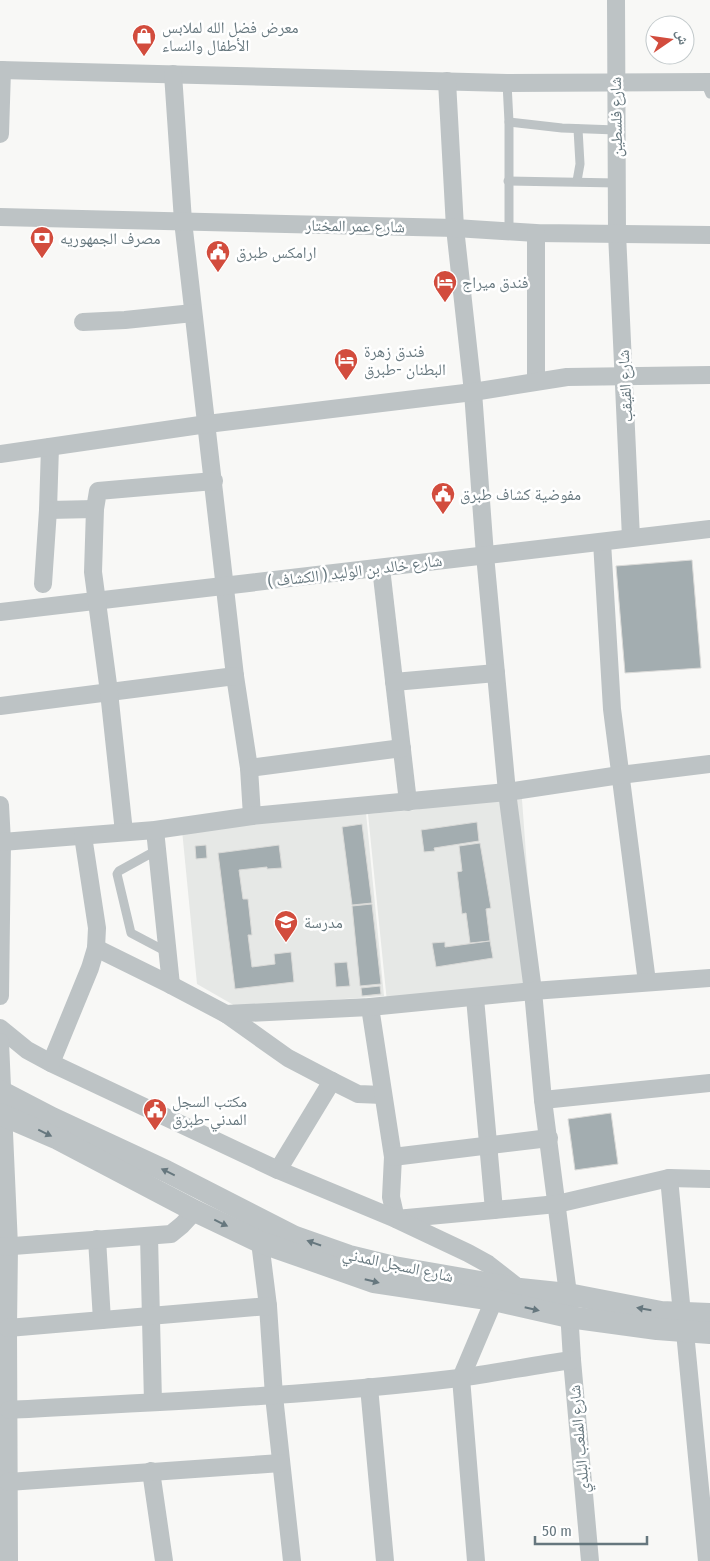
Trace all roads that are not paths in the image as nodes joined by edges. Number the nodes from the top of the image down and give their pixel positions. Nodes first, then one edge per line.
1 (616, 0) edge
2 (1, 70) edge
3 (173, 74) junction
4 (447, 82) junction
5 (507, 83) junction
6 (615, 83) junction
7 (708, 86) edge
8 (509, 122) junction
9 (578, 129) junction
10 (616, 130) junction
11 (0, 134) edge
12 (508, 181) junction
13 (577, 181) junction
14 (617, 183) junction
15 (0, 218) edge
16 (183, 221) junction
17 (455, 228) junction
18 (509, 232) junction
19 (536, 233) junction
20 (617, 233) junction
21 (710, 235) edge
22 (193, 313) junction
23 (83, 322) dead end
24 (710, 375) edge
25 (624, 377) junction
26 (536, 381) junction
27 (473, 392) junction
28 (207, 424) junction
29 (50, 447) junction
30 (0, 454) edge
31 (214, 481) junction
32 (95, 509) junction
33 (48, 510) junction
34 (710, 529) edge
35 (631, 538) junction
36 (602, 542) junction
37 (485, 555) junction
38 (381, 568) junction
39 (43, 584) dead end
40 (225, 586) junction
41 (96, 601) junction
42 (0, 612) edge
43 (496, 673) junction
44 (235, 676) junction
45 (394, 682) junction
46 (109, 692) junction
47 (0, 706) edge
48 (402, 748) junction
49 (710, 764) edge
50 (248, 768) junction
51 (620, 775) junction
52 (507, 792) junction
53 (408, 802) junction
54 (0, 805) edge
55 (252, 816) junction
56 (155, 830) junction
57 (124, 832) junction
58 (83, 836) junction
59 (2, 842) junction
60 (157, 850) junction
61 (96, 948) junction
62 (167, 952) junction
63 (710, 978) edge
64 (647, 982) junction
65 (171, 985) junction
66 (0, 989) edge
67 (534, 992) junction
68 (0, 996) edge
69 (475, 998) junction
70 (370, 1008) junction
71 (226, 1014) junction
72 (0, 1028) edge
73 (0, 1042) edge
74 (51, 1063) junction
75 (332, 1082) junction
76 (710, 1083) edge
77 (383, 1095) junction
78 (543, 1100) junction
79 (1, 1103) edge
80 (549, 1138) junction
81 (488, 1146) junction
82 (394, 1157) junction
83 (278, 1170) junction
84 (670, 1178) junction
85 (710, 1179) edge
86 (557, 1204) junction
87 (195, 1210) junction
88 (494, 1210) junction
89 (396, 1219) junction
90 (149, 1236) junction
91 (97, 1239) junction
92 (260, 1242) junction
93 (5, 1246) edge
94 (520, 1289) junction
95 (568, 1294) junction
96 (494, 1300) junction
97 (268, 1306) junction
98 (710, 1314) edge
99 (150, 1316) junction
100 (570, 1317) junction
101 (102, 1320) junction
102 (684, 1323) junction
103 (8, 1328) junction
104 (710, 1333) edge
105 (572, 1360) junction
106 (461, 1378) junction
107 (369, 1387) junction
108 (274, 1396) junction
109 (153, 1402) junction
110 (9, 1410) junction
111 (281, 1463) junction
112 (151, 1471) junction
113 (8, 1482) junction
114 (4, 1503) edge
115 (9, 1561) edge
116 (164, 1561) edge
117 (292, 1561) edge
118 (385, 1561) edge
119 (476, 1561) edge
120 (590, 1561) edge
121 (707, 1561) edge

1 - 6 street, شارع فلسطين
2 - 3 street
2 - 11 street
3 - 4 street
3 - 16 street
4 - 5 street
4 - 17 street, شارع الملعب البلدي
5 - 6 street
5 - 8 lane
6 - 7 street
6 - 10 street, شارع فلسطين
8 - 9 lane
8 - 12 lane
9 - 10 lane
9 - 13 lane
10 - 14 street, شارع فلسطين
12 - 13 lane
12 - 18 lane
13 - 14 lane
14 - 20 street, شارع فلسطين
15 - 16 street, شارع عمر المختار
16 - 17 street, شارع عمر المختار
16 - 22 street
17 - 18 street, شارع عمر المختار
17 - 27 street, شارع الملعب البلدي
18 - 19 street, شارع عمر المختار
19 - 20 street, شارع عمر المختار
19 - 26 street
20 - 21 street, شارع عمر المختار
20 - 25 street, شارع القيقب
22 - 23 street
22 - 28 street
24 - 25 street
25 - 26 street
25 - 35 street, شارع القيقب
26 - 27 street
27 - 28 street
27 - 37 street, شارع الملعب البلدي
28 - 29 street
28 - 31 street
29 - 30 street
29 - 33 street
31 - 32 street
31 - 40 street
32 - 33 street
32 - 41 street
33 - 39 street
34 - 35 street, شارع خالد بن الوليد ( الكشاف )
35 - 36 street, شارع خالد بن الوليد ( الكشاف )
36 - 37 street, شارع خالد بن الوليد ( الكشاف )
36 - 51 street
37 - 38 street, شارع خالد بن الوليد ( الكشاف )
37 - 43 street, شارع الملعب البلدي
38 - 40 street, شارع خالد بن الوليد ( الكشاف )
38 - 45 street
40 - 41 street, شارع خالد بن الوليد ( الكشاف )
40 - 44 street
41 - 42 street, شارع خالد بن الوليد ( الكشاف )
41 - 46 street
43 - 45 street
43 - 52 street, شارع الملعب البلدي
44 - 46 street
44 - 50 street
45 - 48 street
46 - 47 street
46 - 57 street
48 - 50 street
48 - 53 street
49 - 51 street
50 - 55 street
51 - 52 street
51 - 64 street
52 - 53 street
52 - 67 street, شارع الملعب البلدي
53 - 55 street
54 - 59 street
55 - 56 street
56 - 57 street
56 - 60 street
57 - 58 street
58 - 59 street
58 - 61 street
59 - 66 street
60 - 62 street
60 - 62 lane
61 - 65 street
61 - 74 street
62 - 65 street
63 - 64 street
64 - 67 street
65 - 71 street
66 - 68 street
67 - 69 street
67 - 78 street, شارع الملعب البلدي
69 - 70 street
69 - 81 street
70 - 71 street
70 - 77 street
71 - 75 street
72 - 74 street
73 - 79 street
74 - 83 street
75 - 77 street
75 - 83 street
76 - 78 street
77 - 82 street
78 - 80 street, شارع الملعب البلدي
79 -> 87 street, شارع السجل المدني
79 - 93 street
94 -> 79 street, شارع السجل المدني
80 - 81 street
80 - 86 street, شارع الملعب البلدي
81 - 82 street
81 - 88 street
82 - 89 street
83 - 89 street
84 - 85 street
84 - 86 street
84 - 102 street
86 - 88 street
86 - 95 street, شارع الملعب البلدي
87 - 90 street
87 -> 92 street, شارع السجل المدني
88 - 89 street
89 - 94 street
90 - 91 street
90 - 99 street
91 - 93 street
91 - 101 street
92 -> 96 street, شارع السجل المدني
92 - 97 street
93 - 103 street
94 - 95 street, شارع السجل المدني
95 - 100 street, شارع الملعب البلدي
102 -> 95 street, شارع السجل المدني
96 -> 100 street, شارع السجل المدني
96 - 106 street
97 - 99 street
97 - 108 street
98 - 102 street, شارع السجل المدني
99 - 101 street
99 - 109 street
100 - 102 street, شارع السجل المدني
100 - 105 street, شارع الملعب البلدي
101 - 103 street
102 - 104 street, شارع السجل المدني
102 - 121 street
103 - 110 street
105 - 106 street
105 - 120 street, شارع الملعب البلدي
106 - 107 street
106 - 119 street
107 - 108 street
107 - 118 street
108 - 109 street
108 - 111 street
109 - 110 street
110 - 113 street
111 - 112 street
111 - 117 street
112 - 113 street
112 - 116 street
113 - 114 street
114 - 115 street

